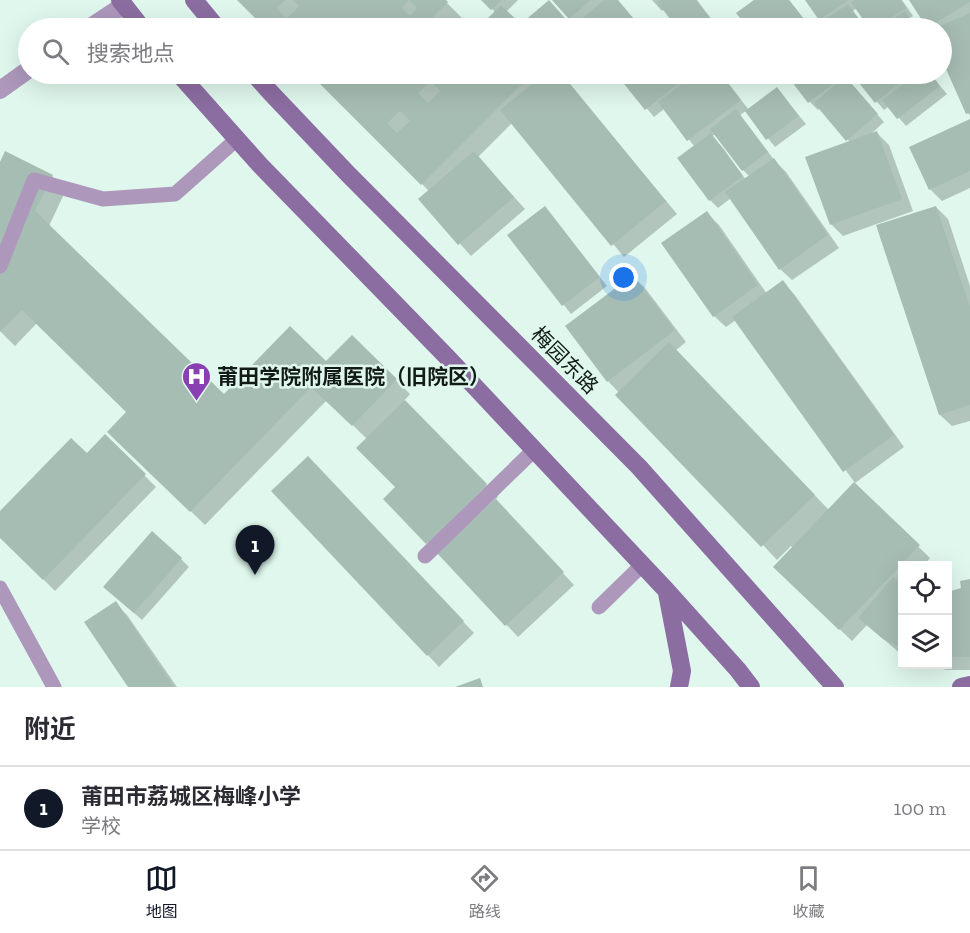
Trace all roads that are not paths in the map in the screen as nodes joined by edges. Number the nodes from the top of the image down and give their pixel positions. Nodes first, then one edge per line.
1 (194, 0) edge
2 (122, 2) edge
3 (102, 18) edge
4 (134, 18) edge
5 (209, 18) edge
6 (18, 77) edge
7 (188, 84) edge
8 (263, 84) edge
9 (0, 90) edge
10 (237, 139) junction
11 (0, 267) edge
12 (534, 450) junction
13 (425, 556) dead end
14 (642, 566) junction
15 (0, 588) edge
16 (667, 591) junction
17 (599, 607) dead end
18 (970, 685) edge
19 (54, 687) edge
20 (679, 687) edge
21 (751, 687) edge
22 (835, 687) edge
23 (961, 687) edge

1 - 5 main road
2 - 3 street
2 - 4 main road
6 - 9 street
7 - 10 main road
8 - 22 main road, 梅园东路
10 - 11 lane
10 - 12 main road
12 - 13 lane
12 - 14 main road
14 - 16 main road
14 - 17 lane
15 - 19 lane
16 - 20 main road
16 - 21 main road
18 - 23 main road

